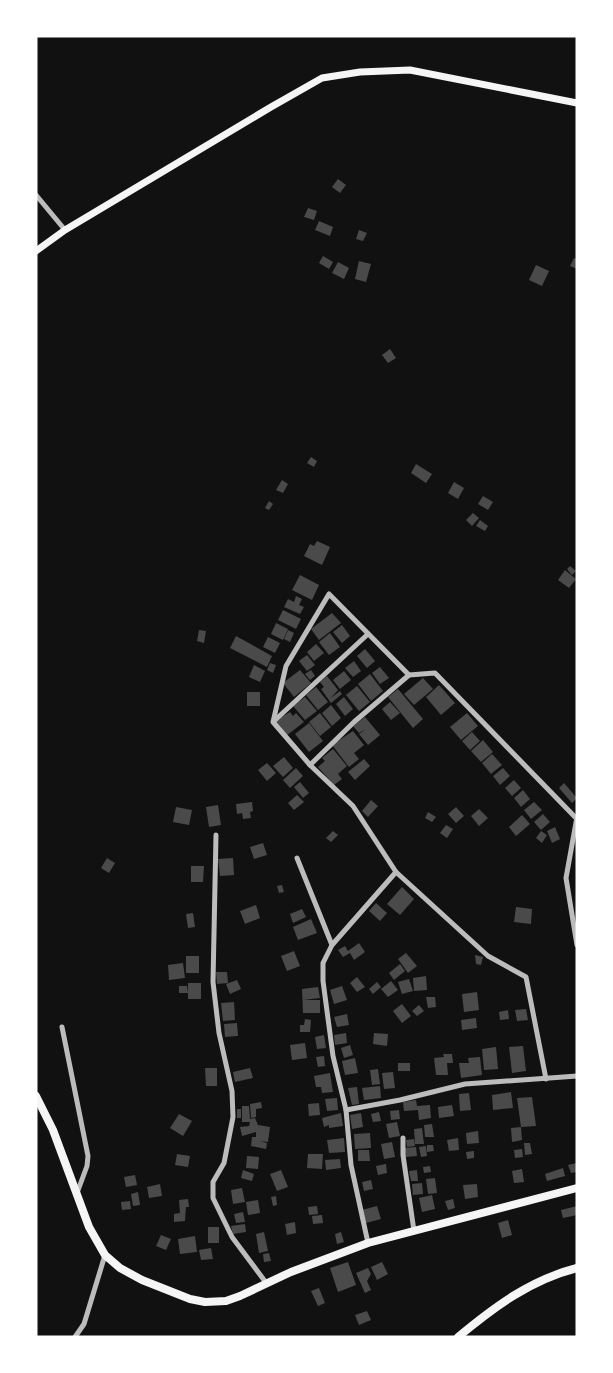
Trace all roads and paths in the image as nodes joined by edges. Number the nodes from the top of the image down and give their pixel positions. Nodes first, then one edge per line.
1 (577, 103) edge
2 (36, 195) edge
3 (65, 230) junction
4 (36, 251) edge
5 (368, 634) junction
6 (409, 675) junction
7 (273, 722) junction
8 (310, 765) junction
9 (577, 817) edge
10 (216, 835) dead end
11 (297, 858) dead end
12 (396, 872) junction
13 (332, 945) junction
14 (577, 945) edge
15 (62, 1027) dead end
16 (577, 1076) edge
17 (546, 1079) junction
18 (36, 1096) edge
19 (346, 1110) junction
20 (403, 1138) dead end
21 (577, 1188) edge
22 (77, 1194) junction
23 (414, 1231) junction
24 (368, 1242) junction
25 (105, 1255) junction
26 (577, 1268) edge
27 (267, 1284) junction
28 (75, 1337) edge
29 (458, 1337) edge

1 - 3 main road
2 - 3 street
3 - 4 main road
5 - 6 street
5 - 7 street
5 - 7 street
6 - 8 street
6 - 9 street
7 - 8 street
8 - 12 street
9 - 14 street
10 - 27 street
11 - 13 street
12 - 13 street
12 - 17 street
13 - 19 street
15 - 22 street
16 - 17 street
17 - 19 street
18 - 22 main road
19 - 24 street
20 - 23 street
21 - 23 main road
22 - 25 main road
23 - 24 main road
24 - 27 main road
25 - 27 main road
25 - 28 street
26 - 29 main road

